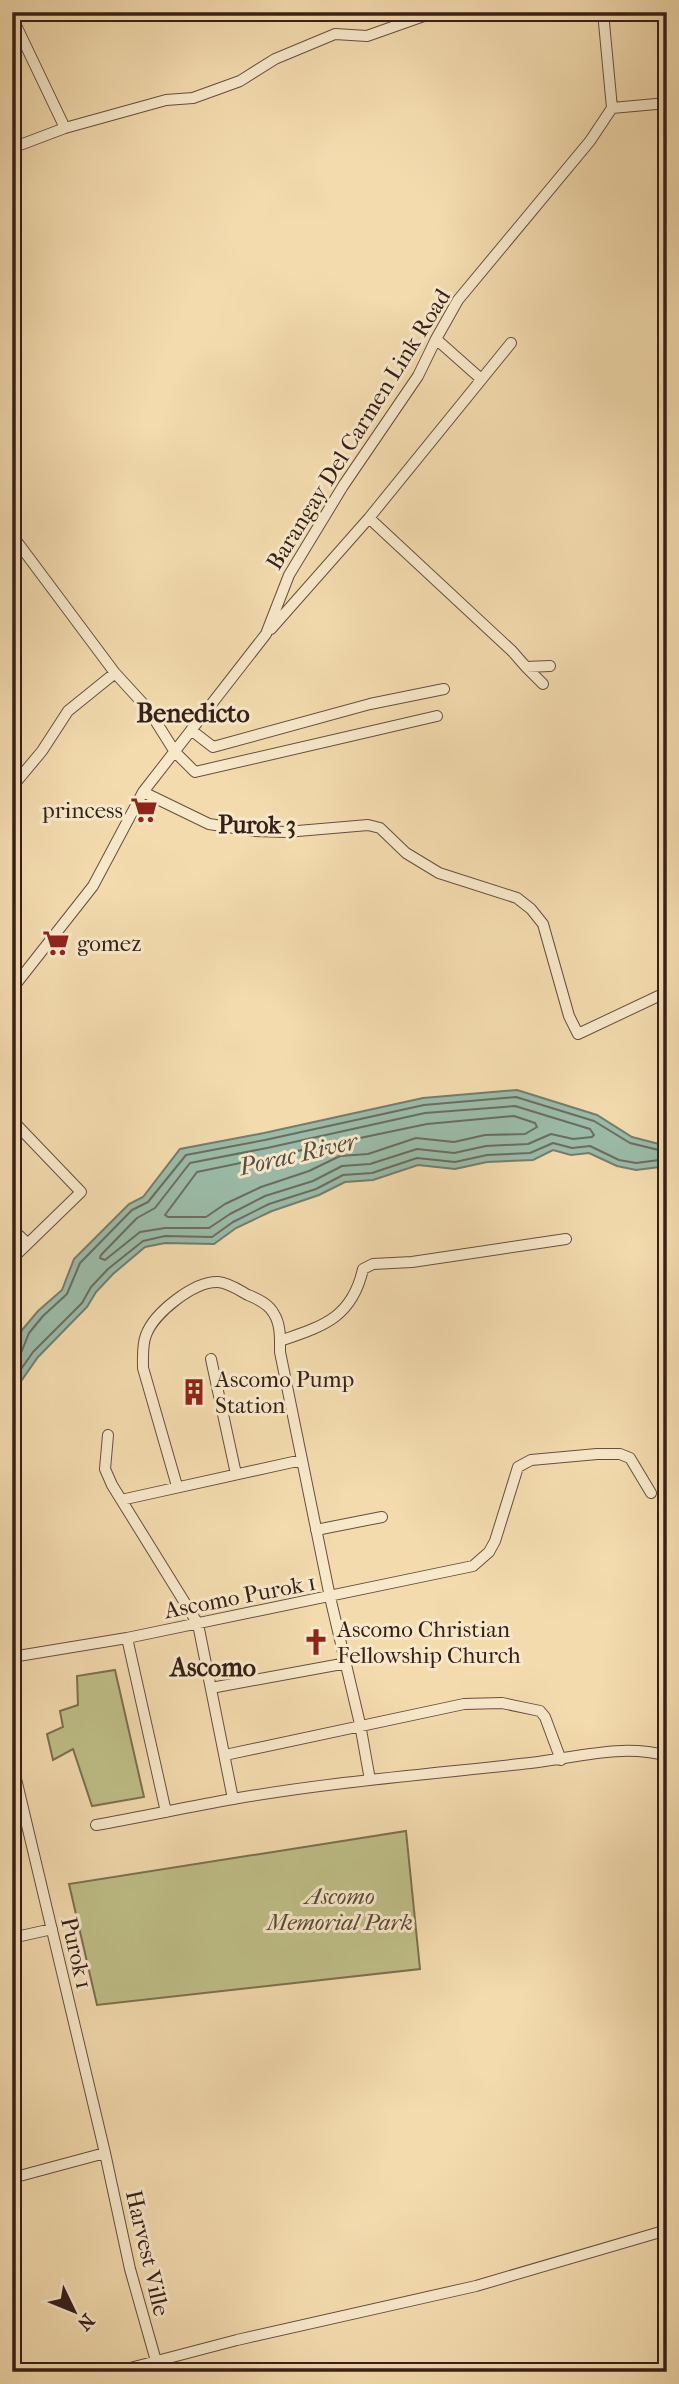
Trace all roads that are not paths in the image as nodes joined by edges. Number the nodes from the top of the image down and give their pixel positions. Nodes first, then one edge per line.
1 (435, 12) edge
2 (603, 12) edge
3 (12, 17) edge
4 (667, 103) edge
5 (612, 108) junction
6 (65, 128) junction
7 (12, 148) edge
8 (436, 338) junction
9 (511, 342) dead end
10 (480, 378) junction
11 (369, 518) junction
12 (12, 535) edge
13 (266, 634) junction
14 (550, 666) dead end
15 (526, 667) junction
16 (115, 673) junction
17 (543, 684) dead end
18 (444, 690) dead end
19 (436, 716) dead end
20 (191, 730) junction
21 (175, 752) junction
22 (12, 787) edge
23 (143, 792) junction
24 (12, 989) edge
25 (667, 992) edge
26 (12, 1120) edge
27 (12, 1229) edge
28 (566, 1239) dead end
29 (27, 1243) junction
30 (12, 1259) edge
31 (280, 1341) junction
32 (211, 1359) dead end
33 (108, 1435) dead end
34 (302, 1460) junction
35 (236, 1474) junction
36 (177, 1486) junction
37 (652, 1493) dead end
38 (121, 1500) junction
39 (382, 1517) dead end
40 (316, 1530) junction
41 (330, 1597) junction
42 (198, 1624) junction
43 (127, 1638) junction
44 (12, 1657) edge
45 (347, 1663) junction
46 (211, 1688) junction
47 (360, 1724) junction
48 (225, 1755) junction
49 (667, 1756) edge
50 (561, 1760) junction
51 (12, 1762) edge
52 (370, 1780) junction
53 (233, 1799) junction
54 (166, 1812) junction
55 (96, 1825) dead end
56 (52, 1929) junction
57 (12, 1938) edge
58 (105, 2152) junction
59 (12, 2178) edge
60 (667, 2230) edge
61 (156, 2361) junction
62 (115, 2372) edge

1 - 6 street
2 - 5 street
3 - 6 street
4 - 5 street
5 - 8 street, Barangay Del Carmen Link Road
6 - 7 street
8 - 10 street
8 - 13 street, Barangay Del Carmen Link Road
9 - 10 street
10 - 11 street
11 - 13 street
11 - 15 street
12 - 16 street
13 - 20 street, Barangay Del Carmen Link Road
14 - 15 street
15 - 17 street
16 - 21 street
16 - 22 street
18 - 20 street
19 - 21 street
20 - 21 street, Barangay Del Carmen Link Road
21 - 23 street, Barangay Del Carmen Link Road
23 - 24 street, Barangay Del Carmen Link Road
23 - 25 street
26 - 29 street
27 - 29 street
28 - 31 street
29 - 30 street
31 - 34 street
31 - 36 street
32 - 35 street
33 - 38 street
34 - 35 street
34 - 40 street
35 - 36 street
36 - 38 street
37 - 41 street, Ascomo Purok 1
38 - 42 street
39 - 40 street
40 - 41 street
41 - 42 street, Ascomo Purok 1
41 - 45 street
42 - 43 street, Ascomo Purok 1
42 - 46 street
43 - 44 street, Ascomo Purok 1
43 - 54 street
45 - 46 street
45 - 47 street
46 - 48 street
47 - 48 street
47 - 50 street
47 - 52 street
48 - 53 street
49 - 50 street
50 - 52 street
51 - 56 street, Purok 1
52 - 53 street
53 - 54 street
54 - 55 street
56 - 57 street
56 - 58 street, Purok 1
58 - 59 street
58 - 61 street, Harvest Ville
60 - 61 street
61 - 62 street

